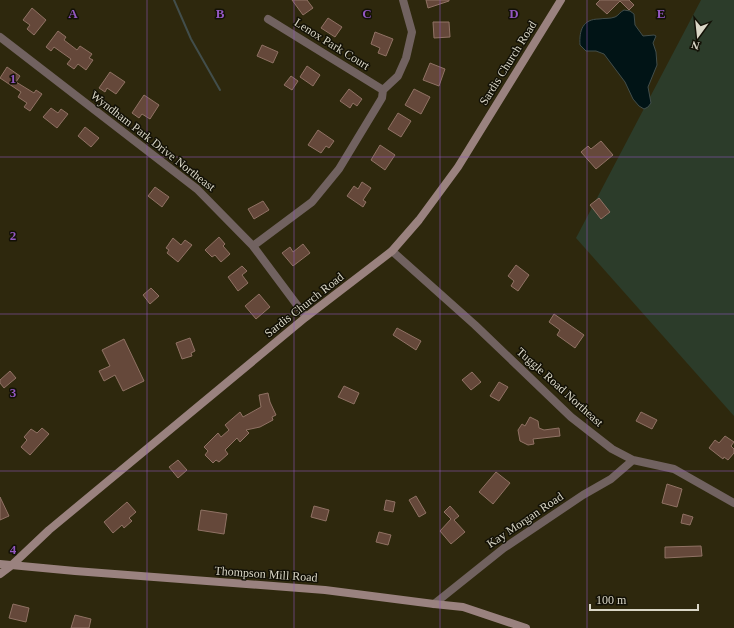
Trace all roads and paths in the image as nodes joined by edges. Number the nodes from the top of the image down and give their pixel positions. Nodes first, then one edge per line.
1 (404, 0) edge
2 (561, 0) edge
3 (268, 19) dead end
4 (0, 37) edge
5 (383, 90) junction
6 (253, 246) junction
7 (392, 251) junction
8 (306, 317) junction
9 (633, 460) junction
10 (734, 503) edge
11 (0, 564) edge
12 (12, 565) junction
13 (0, 574) edge
14 (434, 604) junction
15 (526, 628) edge

1 - 5 street
2 - 7 street, Sardis Church Road
3 - 5 street, Lenox Park Court
4 - 6 street, Wyndham Park Drive Northeast
5 - 6 street
6 - 8 street, Wyndham Park Drive Northeast
7 - 8 street, Sardis Church Road
7 - 9 street, Tuggle Road Northeast
8 - 12 street, Sardis Church Road
9 - 10 street, Tuggle Road Northeast
9 - 14 street, Kay Morgan Road
11 - 12 street, Thompson Mill Road
12 - 13 street, Sardis Church Road
12 - 14 street, Thompson Mill Road
14 - 15 street, Thompson Mill Road

